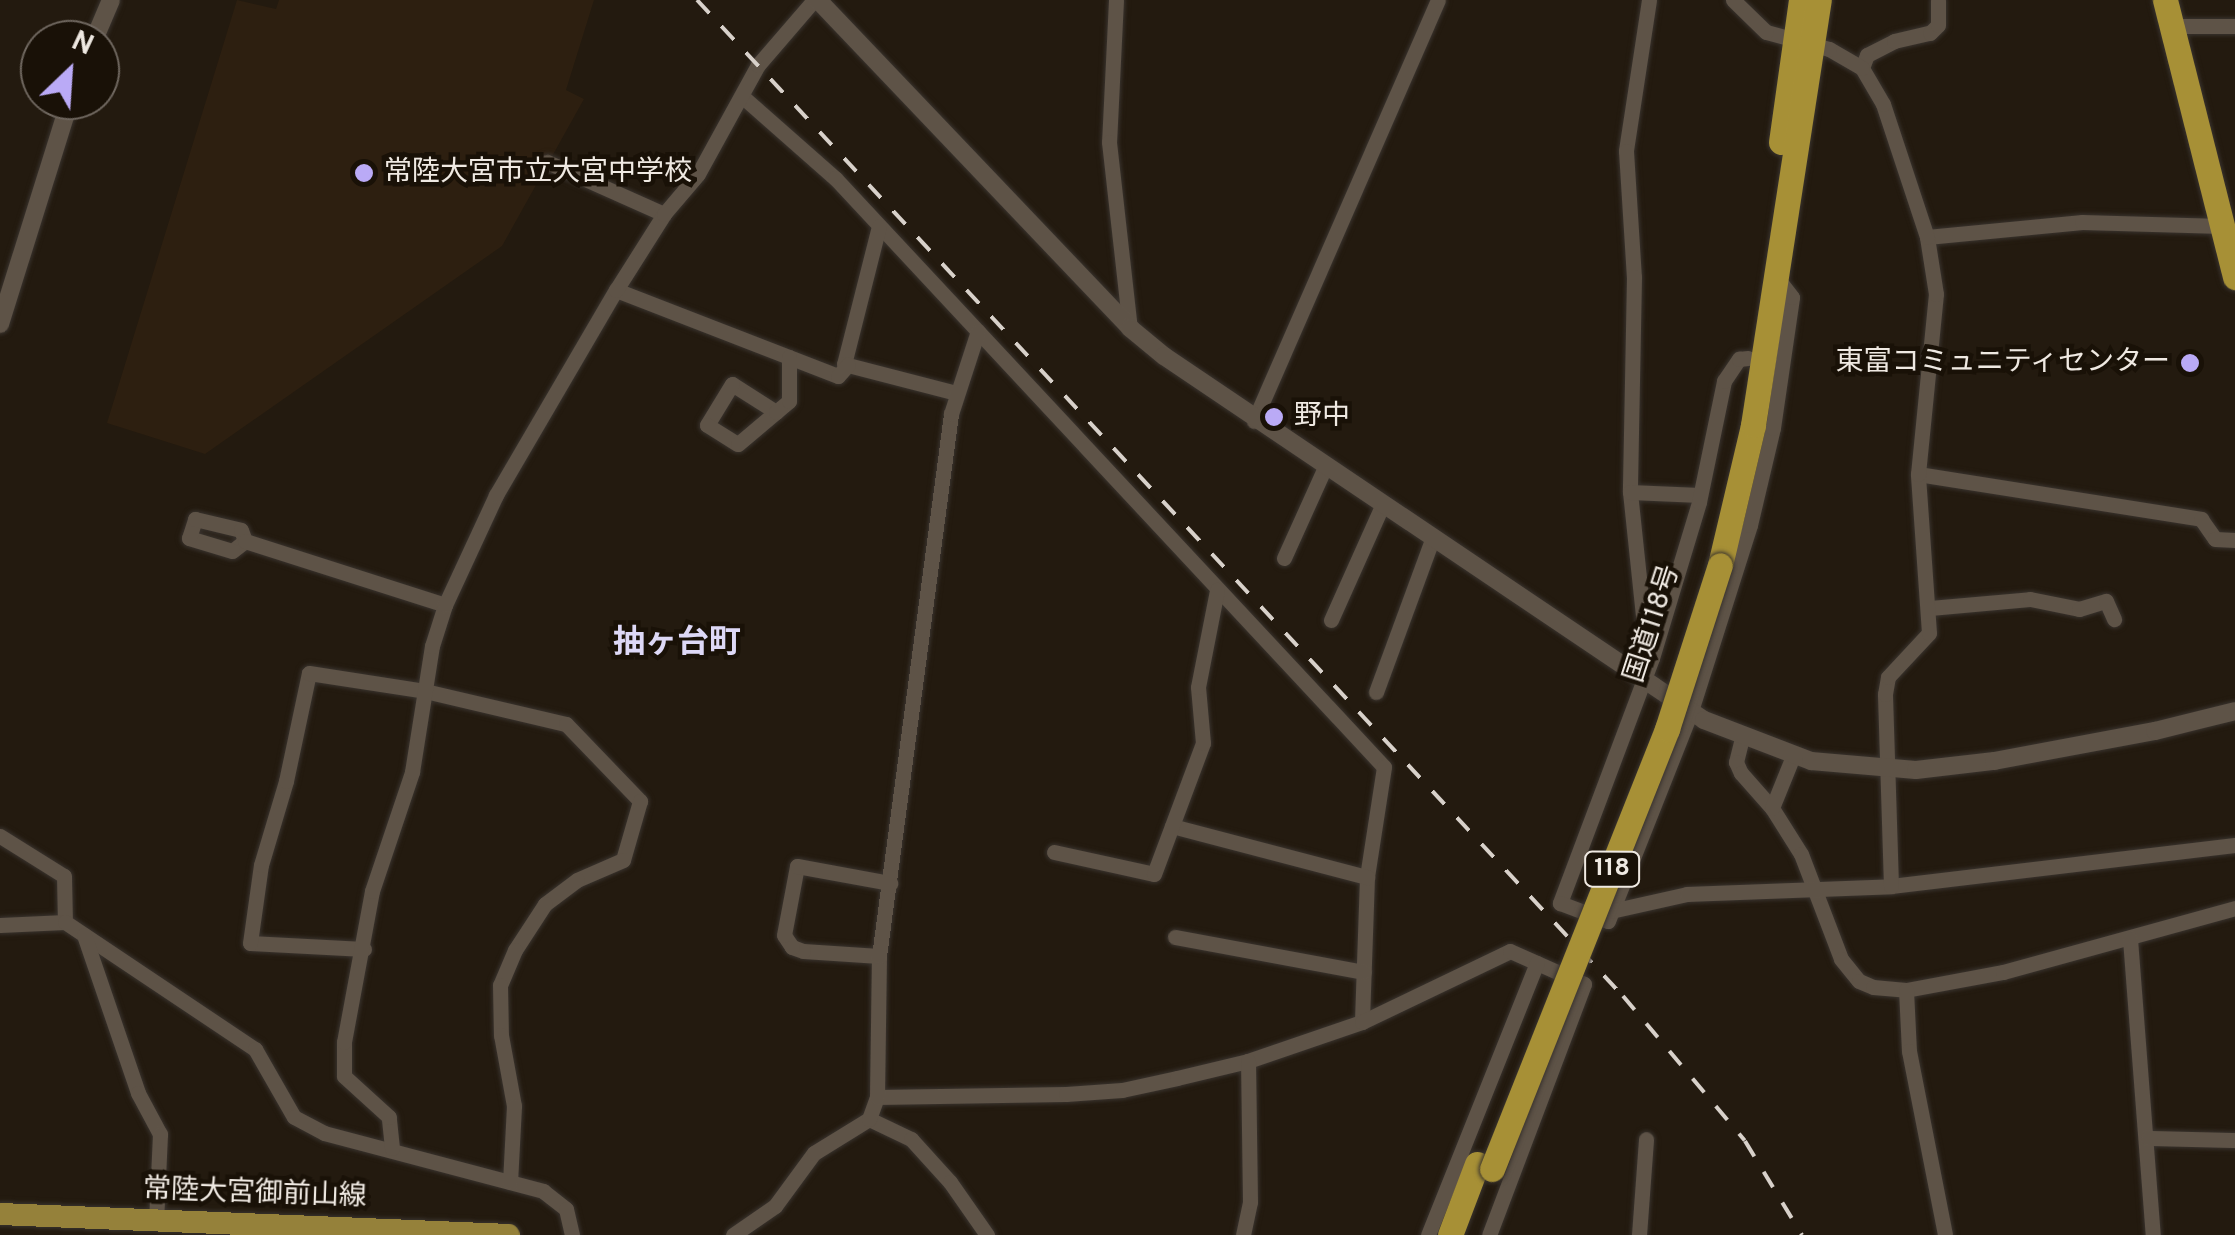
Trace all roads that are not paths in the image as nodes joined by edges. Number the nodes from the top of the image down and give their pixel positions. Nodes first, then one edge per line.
1 (816, 0) edge
2 (1116, 0) edge
3 (1438, 0) edge
4 (1733, 0) edge
5 (1800, 0) edge
6 (1819, 0) edge
7 (1938, 0) edge
8 (2164, 0) edge
9 (1646, 1) edge
10 (2171, 26) junction
11 (2235, 26) edge
12 (1804, 42) junction
13 (1862, 68) junction
14 (744, 97) junction
15 (64, 120) edge
16 (547, 162) dead end
17 (664, 214) junction
18 (880, 226) junction
19 (2222, 226) junction
20 (1927, 237) junction
21 (2235, 276) edge
22 (1778, 278) junction
23 (616, 290) junction
24 (0, 324) edge
25 (1130, 328) junction
26 (978, 330) junction
27 (789, 357) junction
28 (1748, 358) junction
29 (848, 365) junction
30 (956, 393) junction
31 (776, 412) dead end
32 (1254, 421) junction
33 (1325, 467) junction
34 (1918, 474) junction
35 (1630, 492) junction
36 (1700, 495) junction
37 (1382, 506) junction
38 (1432, 540) junction
39 (2235, 540) edge
40 (246, 542) dead end
41 (1284, 558) dead end
42 (1712, 562) junction
43 (1216, 590) junction
44 (444, 605) junction
45 (1930, 608) junction
46 (2114, 619) dead end
47 (1332, 620) dead end
48 (1652, 658) junction
49 (1646, 681) junction
50 (425, 690) junction
51 (1376, 692) dead end
52 (1690, 711) junction
53 (2235, 711) edge
54 (1742, 738) junction
55 (1793, 756) junction
56 (1890, 770) junction
57 (1772, 808) junction
58 (1172, 826) junction
59 (0, 836) edge
60 (2235, 845) edge
61 (1054, 852) dead end
62 (1368, 877) junction
63 (890, 883) junction
64 (1892, 886) junction
65 (1816, 888) junction
66 (2235, 908) edge
67 (1611, 911) junction
68 (65, 922) junction
69 (0, 925) edge
70 (84, 935) junction
71 (1175, 937) dead end
72 (2130, 939) junction
73 (364, 949) junction
74 (879, 956) junction
75 (1537, 963) junction
76 (1364, 972) junction
77 (1906, 990) junction
78 (1362, 1022) junction
79 (1248, 1061) junction
80 (877, 1097) junction
81 (870, 1119) junction
82 (2148, 1138) junction
83 (1646, 1139) dead end
84 (2235, 1140) edge
85 (392, 1148) junction
86 (1485, 1167) junction
87 (510, 1182) junction
88 (0, 1214) edge
89 (156, 1221) junction
90 (509, 1235) edge
91 (572, 1235) edge
92 (733, 1235) edge
93 (987, 1235) edge
94 (1243, 1235) edge
95 (1428, 1235) edge
96 (1450, 1235) edge
97 (1468, 1235) edge
98 (1489, 1235) edge
99 (1639, 1235) edge
100 (1945, 1235) edge
101 (2153, 1235) edge

1 - 14 street
1 - 25 street
2 - 25 street
3 - 32 street
4 - 12 street
5 - 12 highway, 国道118号 / 118
6 - 12 highway, 国道118号 / 118
7 - 13 street
8 - 10 highway
9 - 35 street
10 - 11 street
10 - 19 highway
12 - 13 street
12 - 22 highway, 国道118号 / 118
12 - 28 highway, 国道118号 / 118
13 - 20 street
14 - 17 street
14 - 18 street
15 - 24 street
16 - 17 street
17 - 23 street
18 - 26 street
18 - 29 street
19 - 20 street
19 - 21 highway
20 - 34 street
22 - 42 highway, 国道118号 / 118
22 - 52 street
23 - 27 street
23 - 44 street
25 - 32 street
26 - 30 street
26 - 43 street
27 - 29 street
27 - 31 street
28 - 36 street
28 - 42 highway, 国道118号 / 118
29 - 30 street
30 - 63 street
32 - 33 street
33 - 37 street
33 - 41 street
34 - 39 street
34 - 45 street
35 - 36 street
35 - 48 street
36 - 48 street
37 - 38 street
37 - 47 street
38 - 49 street
38 - 51 street
40 - 44 street
42 - 86 highway, 国道118号 / 118
43 - 58 street
43 - 62 street
44 - 50 street
45 - 46 street
45 - 56 street
48 - 49 street
49 - 52 street
49 - 67 street
50 - 73 street
50 - 73 street
50 - 87 street
52 - 54 street
52 - 67 street
53 - 56 street
54 - 55 street
54 - 57 street
55 - 56 street
55 - 57 street
56 - 64 street
57 - 65 street
58 - 61 street
58 - 62 street
59 - 68 street
60 - 64 street
62 - 76 street
63 - 74 street
63 - 74 street
64 - 65 street
65 - 67 street
65 - 77 street
66 - 72 street
68 - 69 street
68 - 70 street
70 - 85 street
70 - 89 street
71 - 76 street
72 - 77 street
72 - 82 street
73 - 85 street
74 - 80 street
75 - 78 street
75 - 95 street
75 - 98 street
76 - 78 street
77 - 100 street
78 - 79 street
79 - 80 street
79 - 94 street
80 - 81 street
81 - 92 street
81 - 93 street
82 - 84 street
82 - 101 street
83 - 99 street
85 - 87 street
86 - 96 highway, 国道118号 / 118
86 - 97 highway, 国道118号 / 118
87 - 91 street
88 - 89 main road, 常陸大宮御前山線
89 - 90 main road, 常陸大宮御前山線

